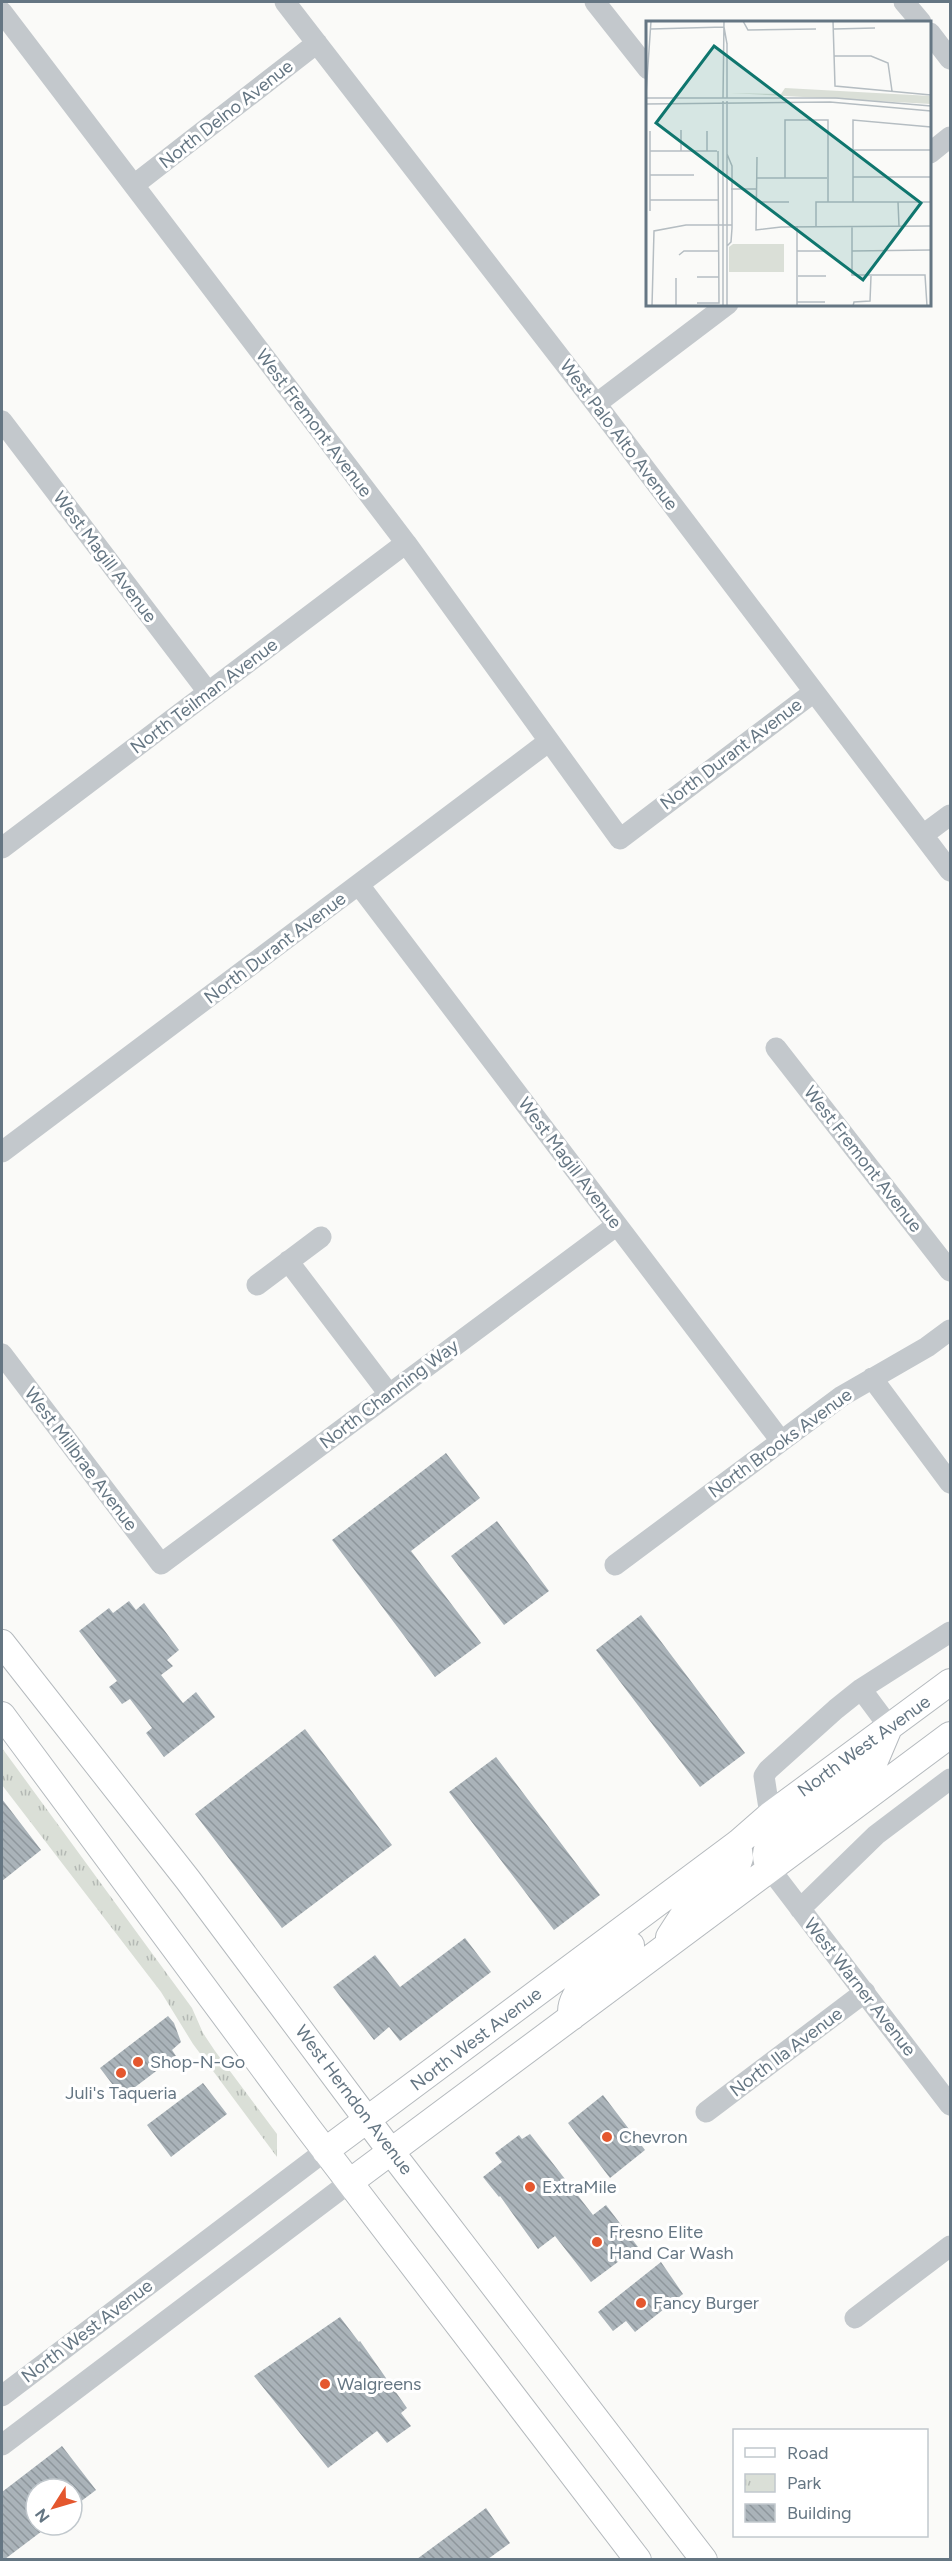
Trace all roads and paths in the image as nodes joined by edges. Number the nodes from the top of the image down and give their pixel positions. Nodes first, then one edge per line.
1 (285, 2) edge
2 (596, 2) edge
3 (904, 2) edge
4 (2, 12) edge
5 (920, 21) edge
6 (931, 34) edge
7 (317, 43) junction
8 (951, 59) edge
9 (646, 66) edge
10 (951, 137) edge
11 (931, 152) edge
12 (135, 186) junction
13 (725, 306) edge
14 (596, 404) junction
15 (2, 421) edge
16 (406, 543) junction
17 (208, 692) junction
18 (814, 692) junction
19 (548, 742) junction
20 (951, 815) edge
21 (923, 835) junction
22 (620, 839) joint
23 (2, 848) edge
24 (951, 871) edge
25 (359, 885) junction
26 (776, 1048) dead end
27 (2, 1152) edge
28 (617, 1225) junction
29 (321, 1237) dead end
30 (288, 1261) junction
31 (951, 1270) edge
32 (257, 1285) dead end
33 (951, 1330) edge
34 (2, 1353) edge
35 (872, 1378) junction
36 (389, 1394) junction
37 (781, 1441) junction
38 (951, 1483) edge
39 (161, 1564) joint
40 (615, 1565) dead end
41 (951, 1632) edge
42 (2, 1642) edge
43 (951, 1682) edge
44 (861, 1689) junction
45 (2, 1715) edge
46 (890, 1728) junction
47 (951, 1735) edge
48 (951, 1779) edge
49 (770, 1815) junction
50 (738, 1843) junction
51 (770, 1869) junction
52 (676, 1889) junction
53 (800, 1909) junction
54 (659, 1952) junction
55 (865, 1992) junction
56 (572, 2017) junction
57 (951, 2105) edge
58 (706, 2112) dead end
59 (368, 2119) junction
60 (325, 2151) junction
61 (392, 2152) junction
62 (350, 2182) junction
63 (951, 2246) edge
64 (855, 2318) dead end
65 (2, 2396) edge
66 (2, 2445) edge
67 (638, 2559) edge
68 (704, 2559) edge

1 - 7 street, West Palo Alto Avenue
2 - 9 street
3 - 5 street
4 - 12 street, West Fremont Avenue
6 - 8 street
7 - 12 street, North Delno Avenue
7 - 14 street, West Palo Alto Avenue
10 - 11 street
12 - 16 street, West Fremont Avenue
13 - 14 street
14 - 18 street, West Palo Alto Avenue
15 - 17 street, West Magill Avenue
16 - 17 street, North Teilman Avenue
16 - 19 street, West Fremont Avenue
17 - 23 street, North Teilman Avenue
18 - 21 street, West Palo Alto Avenue
18 - 22 street, North Durant Avenue
19 - 22 street, West Fremont Avenue
19 - 25 street, North Durant Avenue
20 - 21 street
21 - 24 street, West Palo Alto Avenue
25 - 27 street, North Durant Avenue
25 - 28 street, West Magill Avenue
26 - 31 street, West Fremont Avenue
28 - 36 street, North Channing Way
28 - 37 street, West Magill Avenue
29 - 30 street
30 - 32 street
30 - 36 street
33 - 35 street, North Brooks Avenue
34 - 39 street, West Millbrae Avenue
35 - 37 street, North Brooks Avenue
35 - 38 street
36 - 39 street, North Channing Way
37 - 40 street, North Brooks Avenue
41 - 44 street
42 - 59 main road, West Herndon Avenue
43 - 46 main road, North West Avenue
44 - 46 street
44 - 49 street
45 - 60 main road
46 - 49 main road, North West Avenue
46 - 51 main road
47 - 51 main road
48 - 53 street
49 - 50 main road, North West Avenue
50 - 52 main road, North West Avenue
50 - 54 main road
51 - 53 street, West Warner Avenue
51 - 54 main road
52 - 56 main road
52 - 59 main road, North West Avenue
53 - 55 street, West Warner Avenue
54 - 56 main road
55 - 57 street, West Warner Avenue
55 - 58 street, North Ila Avenue
56 - 61 main road
59 - 60 main road, North West Avenue
59 - 61 main road, West Herndon Avenue
60 - 62 main road
60 - 65 street, North West Avenue
61 - 62 main road
61 - 68 main road, West Herndon Avenue
62 - 66 street
62 - 67 main road
63 - 64 street

